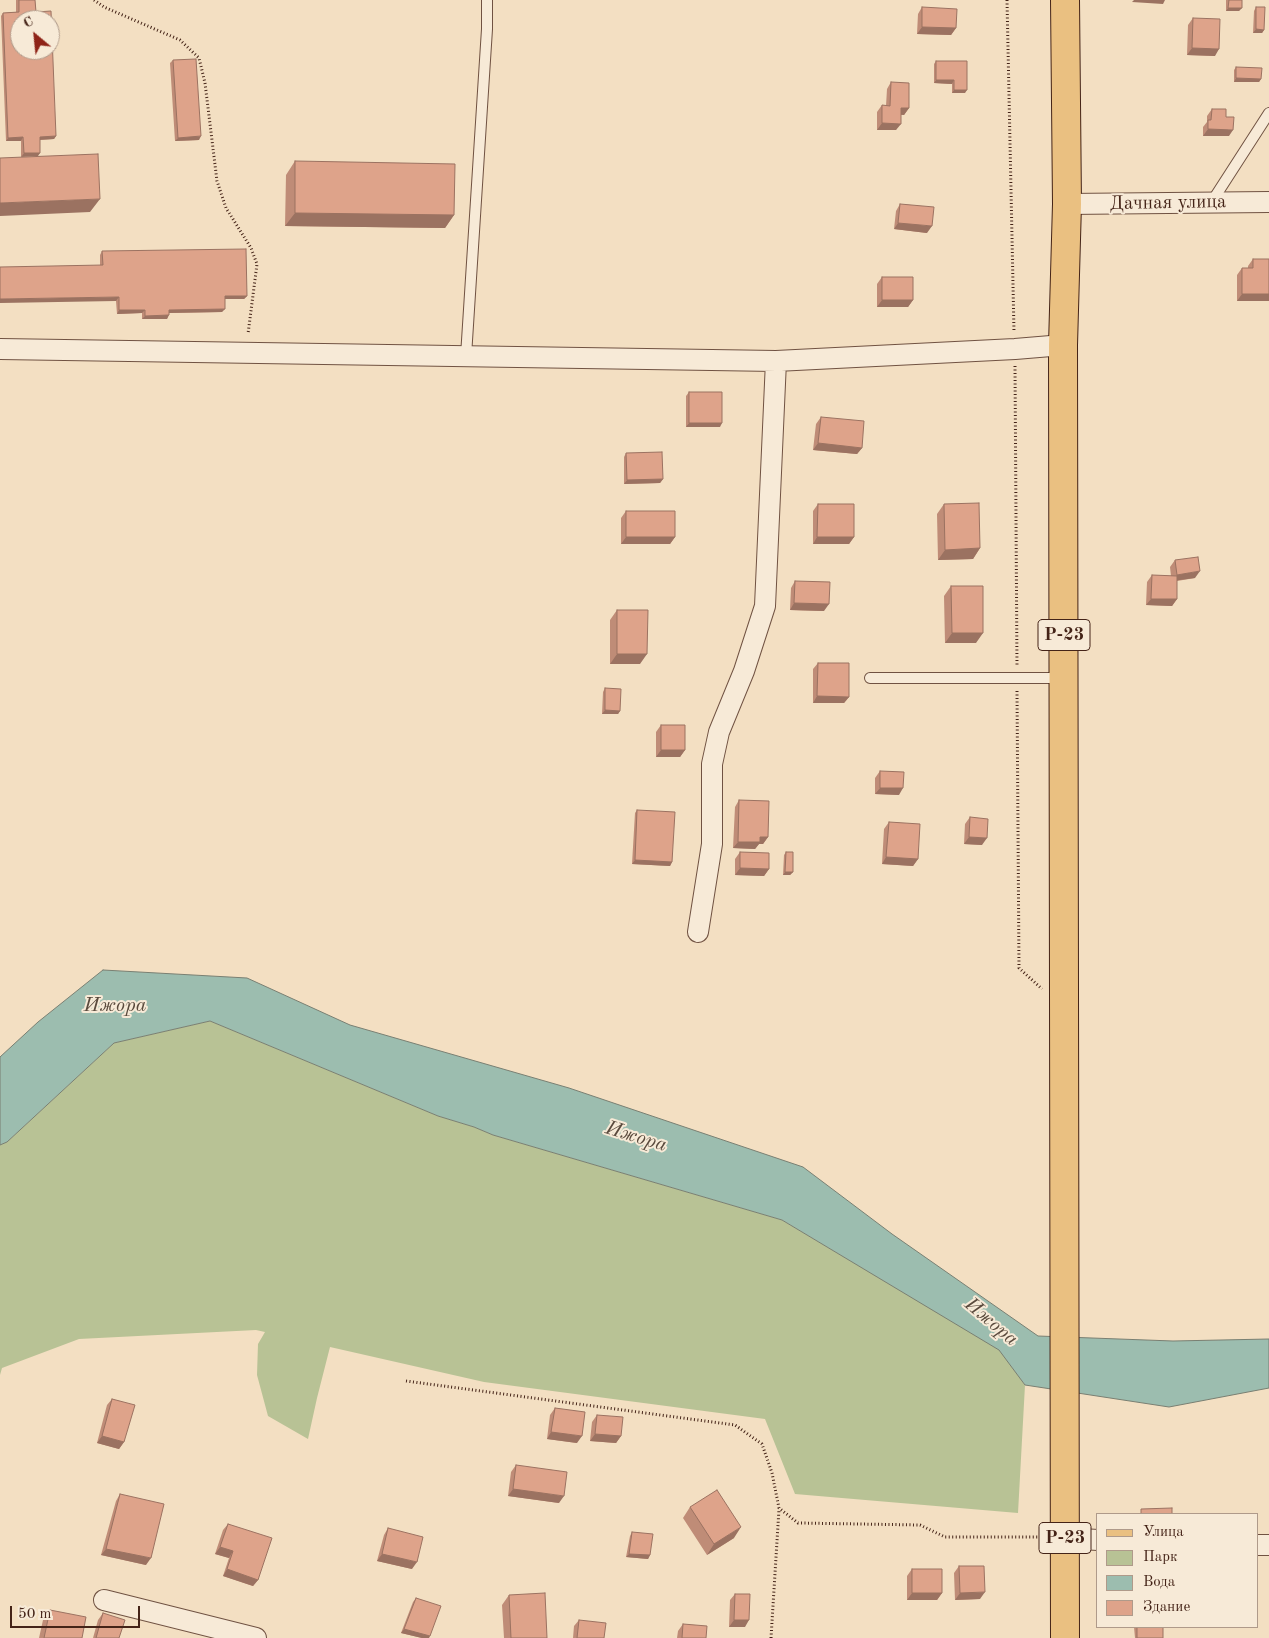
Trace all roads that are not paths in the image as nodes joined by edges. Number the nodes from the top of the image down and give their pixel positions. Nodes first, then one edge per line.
1 (487, 0) edge
2 (1065, 0) edge
3 (1269, 113) edge
4 (1211, 202) junction
5 (1269, 202) edge
6 (1067, 204) junction
7 (1063, 345) junction
8 (0, 349) edge
9 (466, 356) junction
10 (776, 361) junction
11 (870, 678) dead end
12 (1064, 678) junction
13 (698, 932) dead end
14 (1065, 1538) junction
15 (1096, 1540) edge
16 (104, 1600) dead end
17 (256, 1638) edge
18 (1065, 1638) edge

1 - 9 lane
2 - 6 main road, Р-23
3 - 4 lane
4 - 5 street, Дачная улица
4 - 6 street, Дачная улица
6 - 7 main road, Р-23
7 - 10 street
7 - 12 main road, Р-23
8 - 9 street
9 - 10 street
10 - 13 street
11 - 12 lane
12 - 14 main road, Р-23
14 - 15 street
14 - 18 main road, Р-23
16 - 17 street

